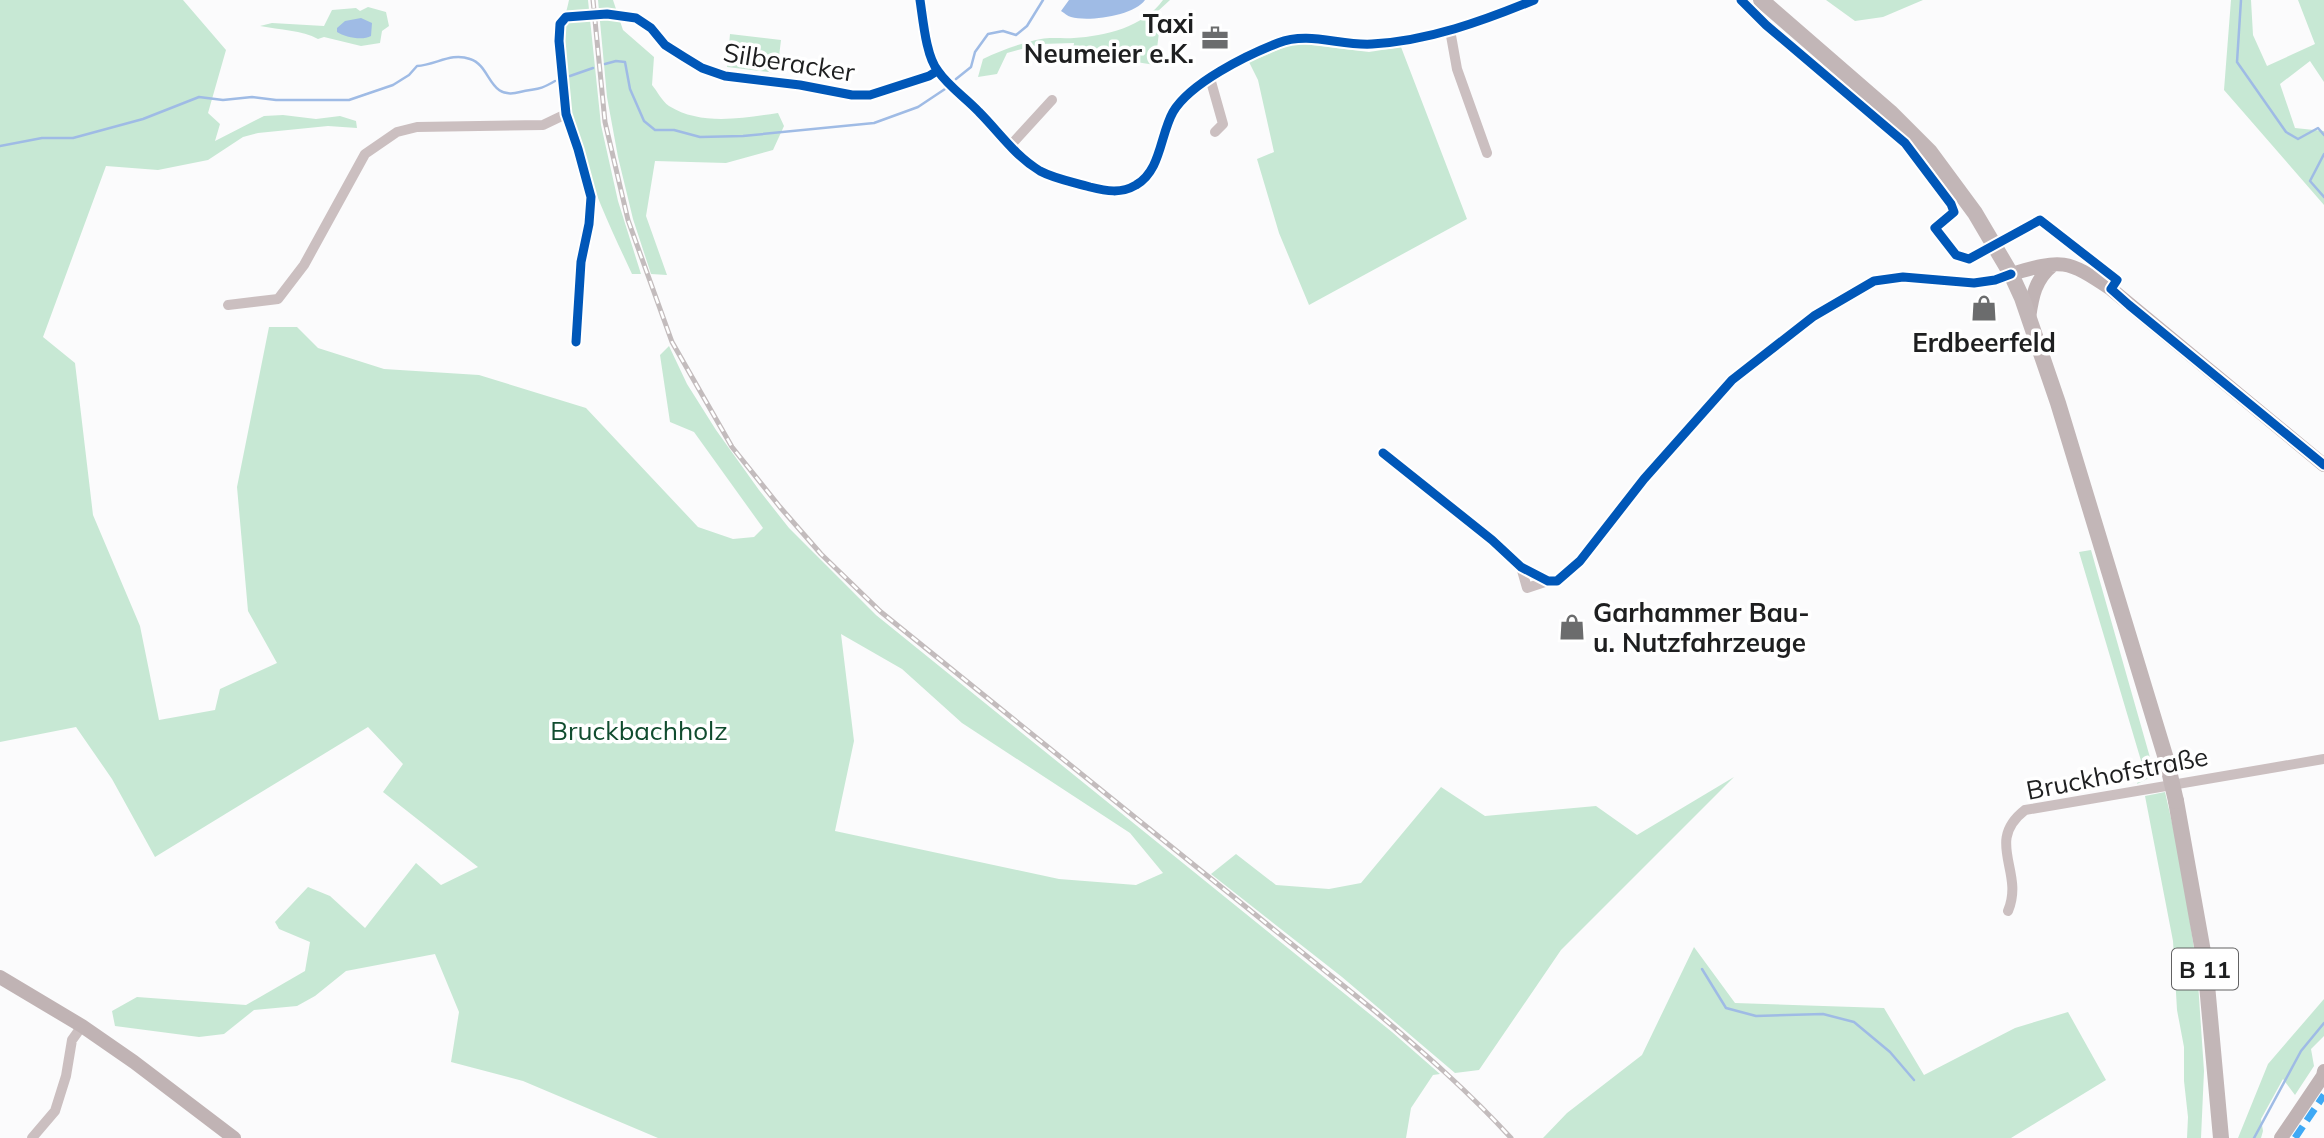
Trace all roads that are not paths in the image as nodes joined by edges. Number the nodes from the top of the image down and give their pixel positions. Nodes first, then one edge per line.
1 (920, 0) edge
2 (1534, 0) edge
3 (1761, 0) edge
4 (577, 15) dead end
5 (607, 15) tunnel mouth
6 (1450, 30) junction
7 (937, 71) junction
8 (1210, 78) junction
9 (1052, 100) dead end
10 (566, 114) junction
11 (1214, 132) dead end
12 (1010, 146) junction
13 (1487, 153) dead end
14 (2054, 264) junction
15 (2011, 274) junction
16 (228, 305) dead end
17 (2029, 318) junction
18 (576, 342) dead end
19 (1383, 453) dead end
20 (2324, 464) edge
21 (1521, 567) junction
22 (1548, 581) junction
23 (2324, 759) edge
24 (2008, 911) dead end
25 (0, 977) edge
26 (82, 1026) junction
27 (2324, 1074) edge
28 (32, 1138) edge
29 (234, 1138) edge
30 (2221, 1138) edge
31 (2281, 1138) edge

1 - 7 street
2 - 6 street
3 - 15 main road, B 11
4 - 10 street
5 - 7 street, Silberacker
6 - 8 street
6 - 13 street
7 - 12 street
8 - 11 street
8 - 12 street
9 - 12 street
10 - 16 street
10 - 18 street
14 - 15 main road
14 - 17 main road
14 - 20 main road
15 - 17 main road, B 11
15 - 22 street
17 - 30 main road, B 11, bridge
19 - 21 street
21 - 22 street
21 - 22 street
23 - 24 street, Bruckhofstraße
25 - 26 main road
26 - 28 street
26 - 29 main road
27 - 31 main road

